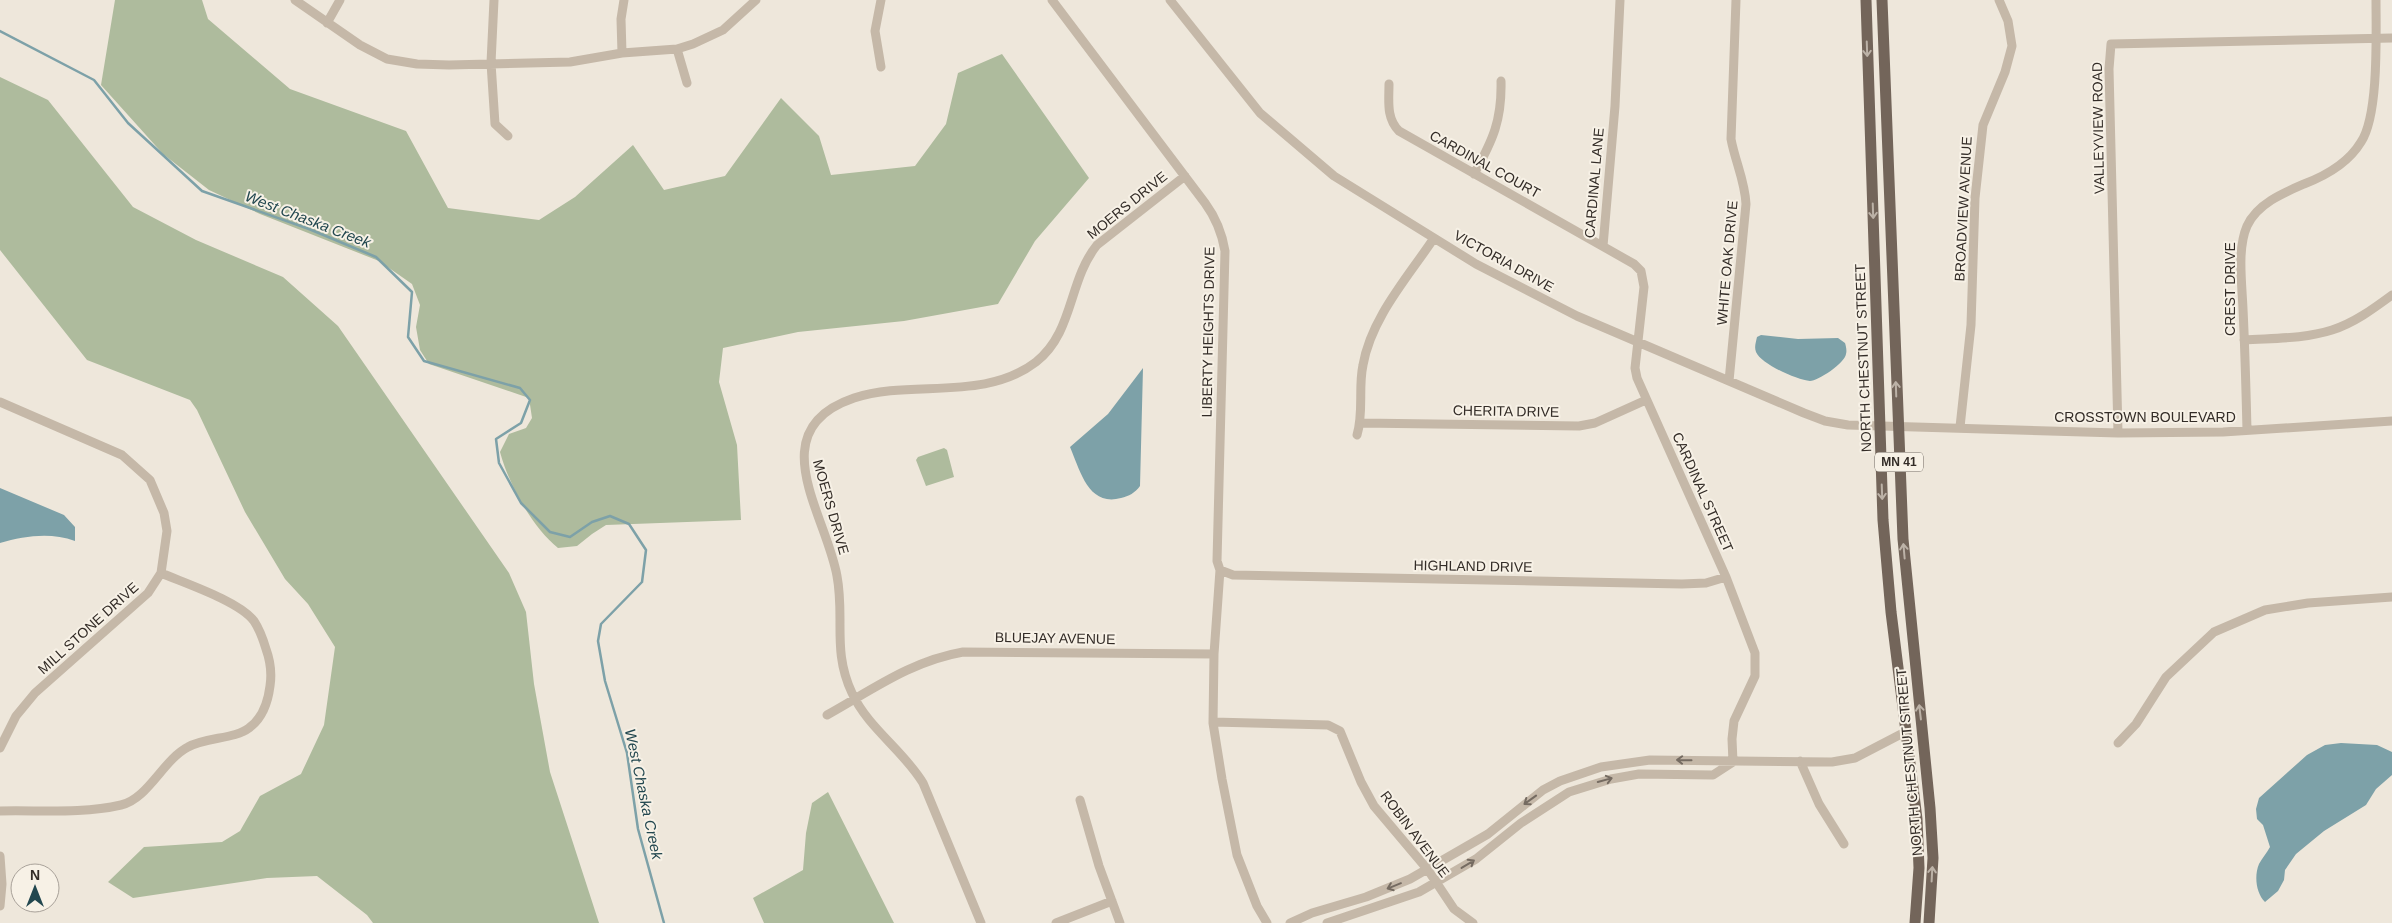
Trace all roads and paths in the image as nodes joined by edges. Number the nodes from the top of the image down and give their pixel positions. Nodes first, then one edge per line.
1 (295, 0) edge
2 (340, 0) edge
3 (494, 0) edge
4 (624, 0) edge
5 (756, 0) edge
6 (882, 0) edge
7 (1052, 0) edge
8 (1170, 0) edge
9 (1736, 0) edge
10 (1866, 0) edge
11 (1882, 0) edge
12 (1999, 0) edge
13 (2376, 0) edge
14 (1621, 2) edge
15 (327, 23) junction
16 (2376, 38) junction
17 (2392, 38) edge
18 (677, 49) junction
19 (622, 53) junction
20 (491, 63) junction
21 (880, 67) dead end
22 (1501, 81) dead end
23 (687, 83) dead end
24 (1388, 84) dead end
25 (508, 136) dead end
26 (1474, 174) junction
27 (1185, 176) junction
28 (1434, 238) junction
29 (1603, 246) junction
30 (2392, 296) edge
31 (2244, 340) junction
32 (1638, 342) junction
33 (1729, 381) junction
34 (1646, 400) junction
35 (0, 402) edge
36 (2392, 421) edge
37 (1361, 423) junction
38 (1880, 426) junction
39 (1897, 426) junction
40 (1960, 428) junction
41 (2248, 430) junction
42 (2118, 432) junction
43 (1357, 434) dead end
44 (1220, 570) junction
45 (160, 573) junction
46 (1726, 577) junction
47 (2392, 597) edge
48 (1214, 654) junction
49 (856, 699) junction
50 (827, 715) dead end
51 (1213, 722) junction
52 (1907, 731) junction
53 (2118, 743) dead end
54 (0, 748) edge
55 (1800, 761) junction
56 (1733, 762) junction
57 (1080, 800) dead end
58 (0, 811) edge
59 (1844, 844) dead end
60 (0, 856) edge
61 (1428, 870) junction
62 (1435, 883) junction
63 (1112, 901) junction
64 (0, 906) edge
65 (980, 923) edge
66 (1056, 923) edge
67 (1120, 923) edge
68 (1267, 923) edge
69 (1290, 923) edge
70 (1327, 923) edge
71 (1473, 923) edge
72 (1915, 923) edge
73 (1929, 923) edge

1 - 15 street
2 - 15 street
3 - 20 street
4 - 19 street
5 - 18 street
6 - 21 street
7 - 27 street, LIBERTY HEIGHTS DRIVE
8 - 28 street, VICTORIA DRIVE
9 - 33 street, WHITE OAK DRIVE
10 -> 38 main road, NORTH CHESTNUT STREET / MN 41
39 -> 11 main road, NORTH CHESTNUT STREET / MN 41
12 - 40 street, BROADVIEW AVENUE
13 - 16 street, CREST DRIVE
14 - 29 street, CARDINAL LANE
15 - 20 street
16 - 17 street, VALLEYVIEW ROAD
16 - 31 street, CREST DRIVE
16 - 42 street, VALLEYVIEW ROAD
18 - 19 street
18 - 23 street
19 - 20 street
20 - 25 street
22 - 26 street
24 - 26 street, CARDINAL COURT
26 - 29 street, CARDINAL COURT
27 - 44 street, LIBERTY HEIGHTS DRIVE
27 - 49 street, MOERS DRIVE
28 - 32 street, VICTORIA DRIVE
28 - 37 street
29 - 32 street, CARDINAL LANE
30 - 31 street
31 - 41 street, CREST DRIVE
32 - 33 street, VICTORIA DRIVE
32 - 34 street, CARDINAL STREET
33 - 38 street, VICTORIA DRIVE
34 - 37 street, CHERITA DRIVE
34 - 46 street, CARDINAL STREET
35 - 45 street, MILL STONE DRIVE
36 - 41 street, CROSSTOWN BOULEVARD
37 - 43 street
38 - 39 street, VICTORIA DRIVE
38 -> 52 main road, NORTH CHESTNUT STREET / MN 41
39 - 40 street, CROSSTOWN BOULEVARD
73 -> 39 main road, NORTH CHESTNUT STREET / MN 41
40 - 42 street, CROSSTOWN BOULEVARD
41 - 42 street, CROSSTOWN BOULEVARD
44 - 46 street, HIGHLAND DRIVE
44 - 48 street
45 - 54 street, MILL STONE DRIVE
45 - 58 street
46 - 56 street, CARDINAL STREET
47 - 53 street
48 - 49 street, BLUEJAY AVENUE
48 - 51 street
49 - 50 street, BLUEJAY AVENUE
49 - 65 street, MOERS DRIVE
51 - 61 street, ROBIN AVENUE
51 - 68 street
52 - 55 street
52 - 72 main road, NORTH CHESTNUT STREET / MN 41
55 - 56 street
55 - 59 street
56 -> 61 street
62 -> 56 street
57 - 63 street
60 - 64 street
61 - 62 street, ROBIN AVENUE
61 -> 69 street
62 - 70 street
62 - 71 street, ROBIN AVENUE
63 - 66 street
63 - 67 street

